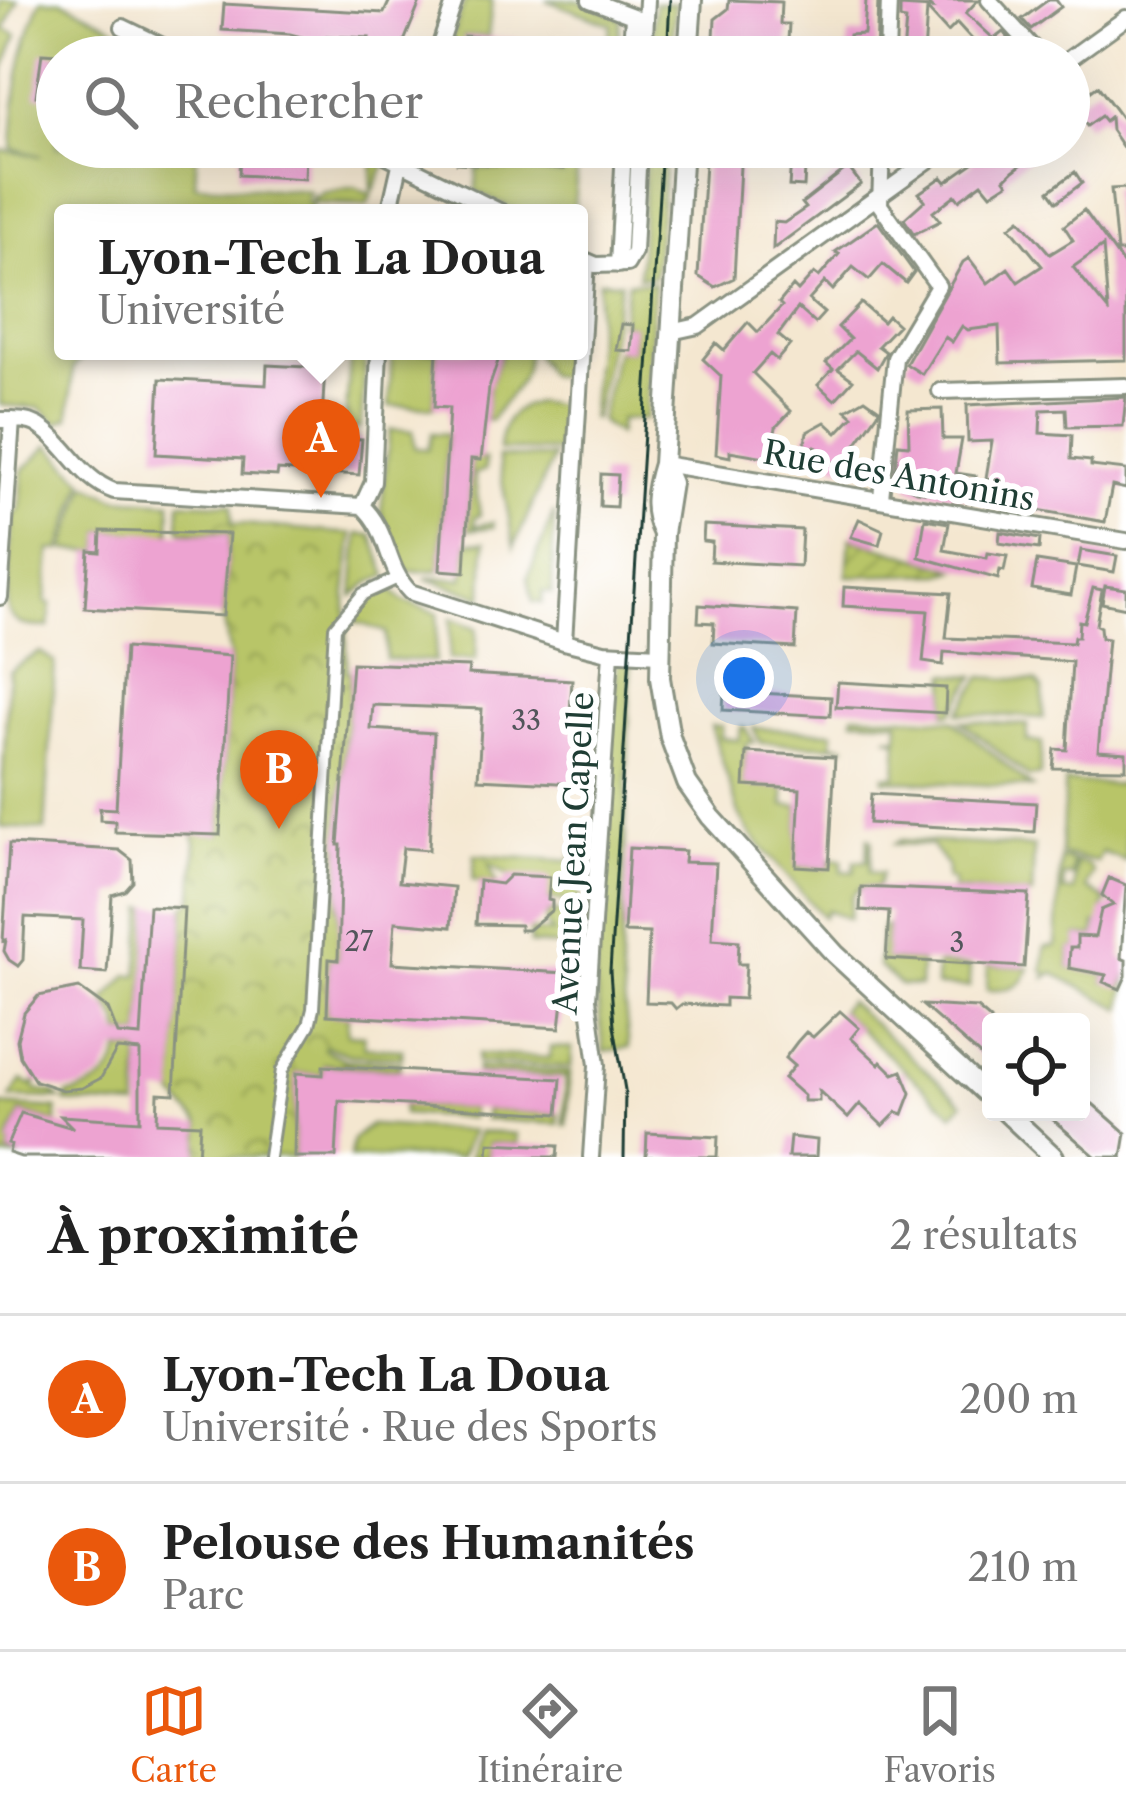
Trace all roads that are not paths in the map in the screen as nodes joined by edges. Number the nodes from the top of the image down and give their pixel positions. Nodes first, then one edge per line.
1 (455, 0) edge
2 (590, 0) edge
3 (647, 0) edge
4 (692, 0) edge
5 (890, 0) edge
6 (989, 0) edge
7 (1126, 19) edge
8 (640, 20) junction
9 (123, 27) dead end
10 (142, 36) edge
11 (443, 36) edge
12 (636, 36) edge
13 (642, 36) edge
14 (689, 36) edge
15 (888, 36) edge
16 (1022, 36) edge
17 (1090, 44) edge
18 (398, 168) edge
19 (425, 168) edge
20 (623, 168) edge
21 (638, 168) edge
22 (681, 168) edge
23 (881, 168) edge
24 (918, 168) edge
25 (880, 196) junction
26 (391, 204) edge
27 (487, 204) edge
28 (588, 258) edge
29 (618, 265) junction
30 (671, 332) junction
31 (379, 360) edge
32 (578, 360) edge
33 (1126, 386) edge
34 (940, 391) dead end
35 (6, 420) edge
36 (664, 464) junction
37 (881, 498) junction
38 (362, 506) junction
39 (1126, 541) edge
40 (398, 578) junction
41 (0, 597) edge
42 (564, 642) junction
43 (610, 652) junction
44 (658, 655) junction
45 (982, 1090) edge
46 (1016, 1121) edge
47 (269, 1157) edge
48 (591, 1157) edge
49 (1054, 1157) edge

1 - 11 street
2 - 8 street
3 - 8 street
4 - 14 street
5 - 15 street
6 - 16 street
7 - 17 street
8 - 12 street
8 - 13 street
9 - 10 street
18 - 26 street
19 - 27 street
20 - 29 street
21 - 29 street
22 - 30 street
23 - 25 street
24 - 25 street
25 - 30 street
25 - 37 street
28 - 29 street, Avenue Jean Capelle
30 - 36 street
31 - 38 street
32 - 42 street, Avenue Jean Capelle
33 - 34 street
35 - 38 street
35 - 41 street
36 - 37 street, Rue des Antonins
36 - 44 street
37 - 39 street, Rue des Antonins
38 - 40 street
40 - 42 street
40 - 47 street
42 - 43 street, Avenue Jean Capelle
43 - 44 street
43 - 48 street, Avenue Jean Capelle
44 - 45 street
46 - 49 street

